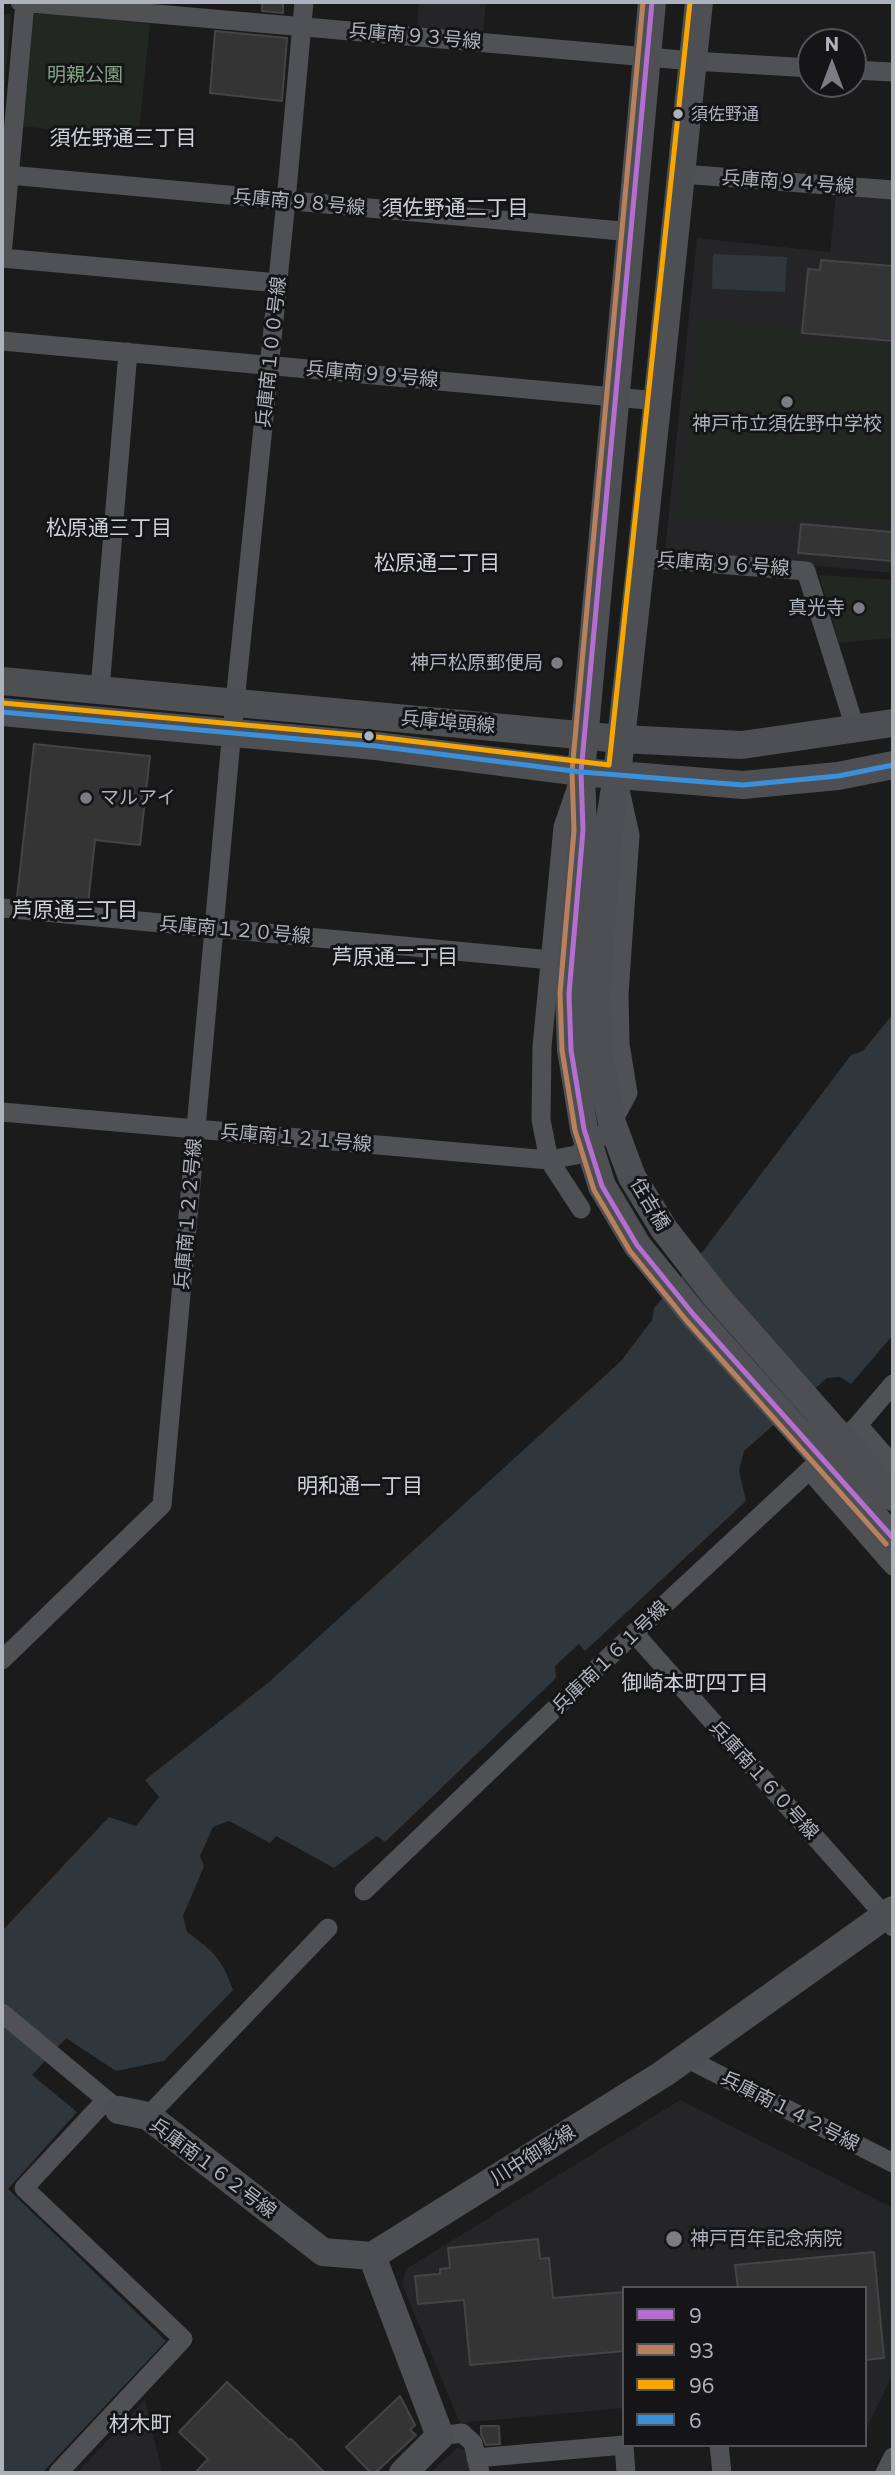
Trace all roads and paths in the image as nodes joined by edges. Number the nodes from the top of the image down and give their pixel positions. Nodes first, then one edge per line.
1 (23, 2) edge
2 (304, 2) edge
3 (652, 2) edge
4 (699, 2) edge
5 (301, 26) junction
6 (647, 57) junction
7 (693, 61) junction
8 (797, 67) edge
9 (867, 71) edge
10 (893, 72) edge
11 (682, 174) junction
12 (9, 175) junction
13 (893, 190) edge
14 (286, 201) junction
15 (632, 232) junction
16 (2, 257) edge
17 (278, 283) junction
18 (2, 341) edge
19 (128, 352) junction
20 (270, 364) junction
21 (616, 397) junction
22 (659, 401) junction
23 (642, 558) junction
24 (2, 681) edge
25 (100, 690) junction
26 (235, 701) junction
27 (2, 712) edge
28 (893, 723) edge
29 (856, 730) junction
30 (233, 734) junction
31 (584, 735) junction
32 (621, 739) junction
33 (893, 765) edge
34 (581, 772) junction
35 (617, 775) junction
36 (596, 832) junction
37 (2, 908) edge
38 (214, 928) junction
39 (551, 960) junction
40 (2, 1112) edge
41 (195, 1129) junction
42 (549, 1160) junction
43 (581, 1209) dead end
44 (893, 1384) edge
45 (858, 1425) junction
46 (893, 1465) edge
47 (809, 1470) junction
48 (893, 1497) edge
49 (893, 1538) edge
50 (893, 1566) edge
51 (634, 1633) junction
52 (2, 1660) edge
53 (365, 1891) dead end
54 (891, 1918) edge
55 (328, 1928) dead end
56 (2, 2013) edge
57 (686, 2058) junction
58 (113, 2105) junction
59 (148, 2116) junction
60 (893, 2163) edge
61 (372, 2256) junction
62 (440, 2436) junction
63 (622, 2445) edge
64 (624, 2447) edge
65 (719, 2447) edge
66 (893, 2457) edge
67 (478, 2466) edge
68 (58, 2473) edge
69 (403, 2473) edge
70 (626, 2473) edge
71 (722, 2473) edge
72 (885, 2473) edge

1 - 5 street, 兵庫南９３号線
1 - 12 street
2 - 5 street, 兵庫南１００号線
3 - 6 street
4 - 7 street
5 - 6 street, 兵庫南９３号線
5 - 14 street, 兵庫南１００号線
6 - 7 street, 兵庫南９３号線
6 - 15 street
7 - 8 street, 兵庫南９３号線
7 - 11 street
9 - 10 street
11 - 13 street, 兵庫南９４号線
11 - 22 street
12 - 14 street, 兵庫南９８号線
12 - 16 street
14 - 15 street, 兵庫南９８号線
14 - 17 street, 兵庫南１００号線
15 - 21 street
16 - 17 street
17 - 20 street, 兵庫南１００号線
18 - 19 street, 兵庫南９９号線
19 - 20 street, 兵庫南９９号線
19 - 25 street
20 - 21 street, 兵庫南９９号線
20 - 26 street, 兵庫南１００号線
21 - 22 street, 兵庫南９９号線
21 - 31 street
22 - 23 street
23 - 29 street, 兵庫南９６号線
23 - 32 street
24 - 25 street, 兵庫埠頭線
25 - 26 street, 兵庫埠頭線
26 - 30 street, 兵庫南１２２号線
26 - 31 street, 兵庫埠頭線
27 - 30 street, 兵庫埠頭線
28 - 29 street, 兵庫埠頭線
29 - 32 street, 兵庫埠頭線
30 - 34 street, 兵庫埠頭線
30 - 38 street, 兵庫南１２２号線
31 - 32 street, 兵庫埠頭線
31 - 34 street
32 - 35 street
33 - 35 street, 兵庫埠頭線
34 - 35 street, 兵庫埠頭線
34 - 36 street
34 - 39 street
35 - 36 street
35 - 42 street
36 - 48 street, 住吉橋, bridge
36 - 49 street, 住吉橋, bridge
37 - 38 street, 兵庫南１２０号線
38 - 39 street, 兵庫南１２０号線
38 - 41 street, 兵庫南１２２号線
39 - 42 street
40 - 41 street, 兵庫南１２１号線
41 - 42 street, 兵庫南１２１号線
41 - 52 street, 兵庫南１２２号線
42 - 43 street
44 - 45 street, 兵庫南１６１号線
45 - 46 street
45 - 47 street, 兵庫南１６１号線
47 - 50 street
47 - 51 street, 兵庫南１６１号線
51 - 53 street, 兵庫南１６１号線
51 - 54 street, 兵庫南１６０号線
54 - 57 street, 川中御影線
55 - 59 street
56 - 58 street, 兵庫南１６２号線
57 - 60 street, 兵庫南１４２号線
57 - 61 street, 川中御影線
58 - 59 street, 兵庫南１６２号線
58 - 68 street
59 - 61 street, 兵庫南１６２号線
61 - 62 street
62 - 67 street
62 - 69 street
63 - 67 street
64 - 70 street
65 - 71 street
66 - 72 street

